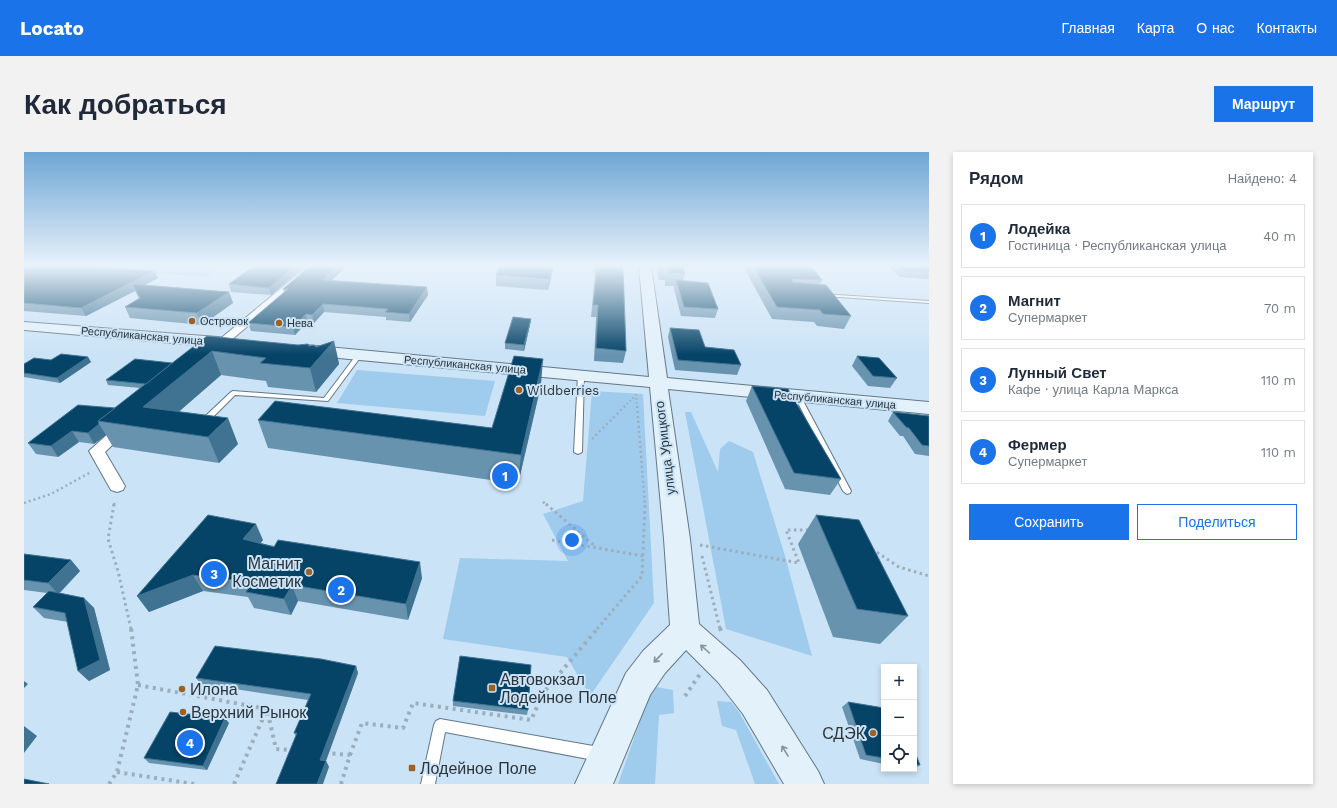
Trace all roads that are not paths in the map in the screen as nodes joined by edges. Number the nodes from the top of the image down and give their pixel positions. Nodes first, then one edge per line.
1 (279, 295) edge
2 (648, 295) edge
3 (829, 295) edge
4 (929, 302) edge
5 (24, 326) edge
6 (223, 342) junction
7 (247, 345) edge
8 (287, 348) edge
9 (359, 355) junction
10 (202, 360) edge
11 (581, 376) junction
12 (658, 383) junction
13 (798, 397) junction
14 (929, 408) edge
15 (132, 420) edge
16 (199, 426) edge
17 (578, 452) road end
18 (117, 486) road end
19 (847, 491) dead end
20 (685, 630) junction
21 (600, 770) edge
22 (428, 784) edge
23 (805, 784) edge

1 - 6 street
2 - 12 street, улица Урицкого
3 - 4 lane
5 - 6 street, Республиканская улица
6 - 7 street, Республиканская улица
6 - 10 street
8 - 9 street, Республиканская улица
9 - 11 street, Республиканская улица
9 - 16 lane
11 - 12 street, Республиканская улица
11 - 17 lane
12 - 13 street, Республиканская улица
12 - 20 street, улица Урицкого
13 - 14 street, Республиканская улица
13 - 19 lane
15 - 18 street
20 -> 21 street
23 -> 20 street
21 - 22 lane

